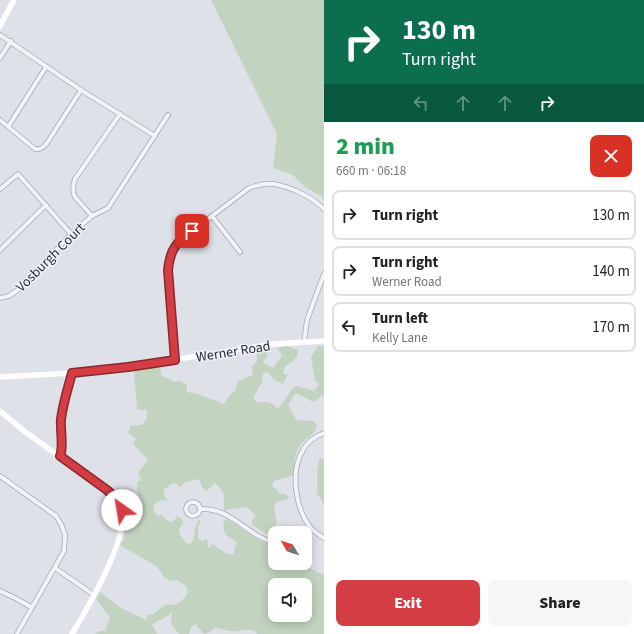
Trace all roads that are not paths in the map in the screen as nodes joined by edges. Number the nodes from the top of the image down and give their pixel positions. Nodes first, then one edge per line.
1 (14, 0) edge
2 (0, 26) edge
3 (0, 35) edge
4 (11, 41) junction
5 (0, 58) edge
6 (46, 67) junction
7 (81, 90) junction
8 (120, 114) junction
9 (168, 115) dead end
10 (0, 120) edge
11 (8, 128) junction
12 (155, 136) junction
13 (0, 189) edge
14 (46, 205) junction
15 (324, 209) edge
16 (92, 216) junction
17 (212, 216) junction
18 (71, 234) junction
19 (0, 250) edge
20 (240, 252) dead end
21 (324, 274) edge
22 (0, 298) edge
23 (324, 341) edge
24 (304, 342) junction
25 (175, 360) junction
26 (72, 373) junction
27 (0, 377) edge
28 (0, 412) edge
29 (324, 433) edge
30 (60, 456) junction
31 (0, 476) edge
32 (200, 509) dead end
33 (309, 526) edge
34 (312, 529) edge
35 (324, 538) edge
36 (268, 541) edge
37 (55, 568) junction
38 (0, 591) edge
39 (94, 595) junction
40 (31, 607) junction
41 (17, 634) edge
42 (72, 634) edge

1 - 2 street
3 - 4 street
4 - 5 street
4 - 6 street
6 - 7 street
6 - 11 street
7 - 8 street
7 - 11 street
8 - 12 street
8 - 16 street
9 - 12 street, Vosburgh Court
10 - 11 street
12 - 16 street, Vosburgh Court
13 - 14 street
14 - 18 street
14 - 19 street
15 - 17 street
16 - 18 street, Vosburgh Court
17 - 20 street
17 - 25 street
18 - 22 street, Vosburgh Court
21 - 24 street
23 - 24 street, Werner Road
24 - 25 street, Werner Road
25 - 26 street, Werner Road
26 - 27 street, Werner Road
26 - 30 street
28 - 30 street
29 - 33 street
30 - 39 street
31 - 37 street
32 - 36 street
34 - 35 street
37 - 39 street
37 - 40 street
38 - 40 street
39 - 42 street
40 - 41 street

